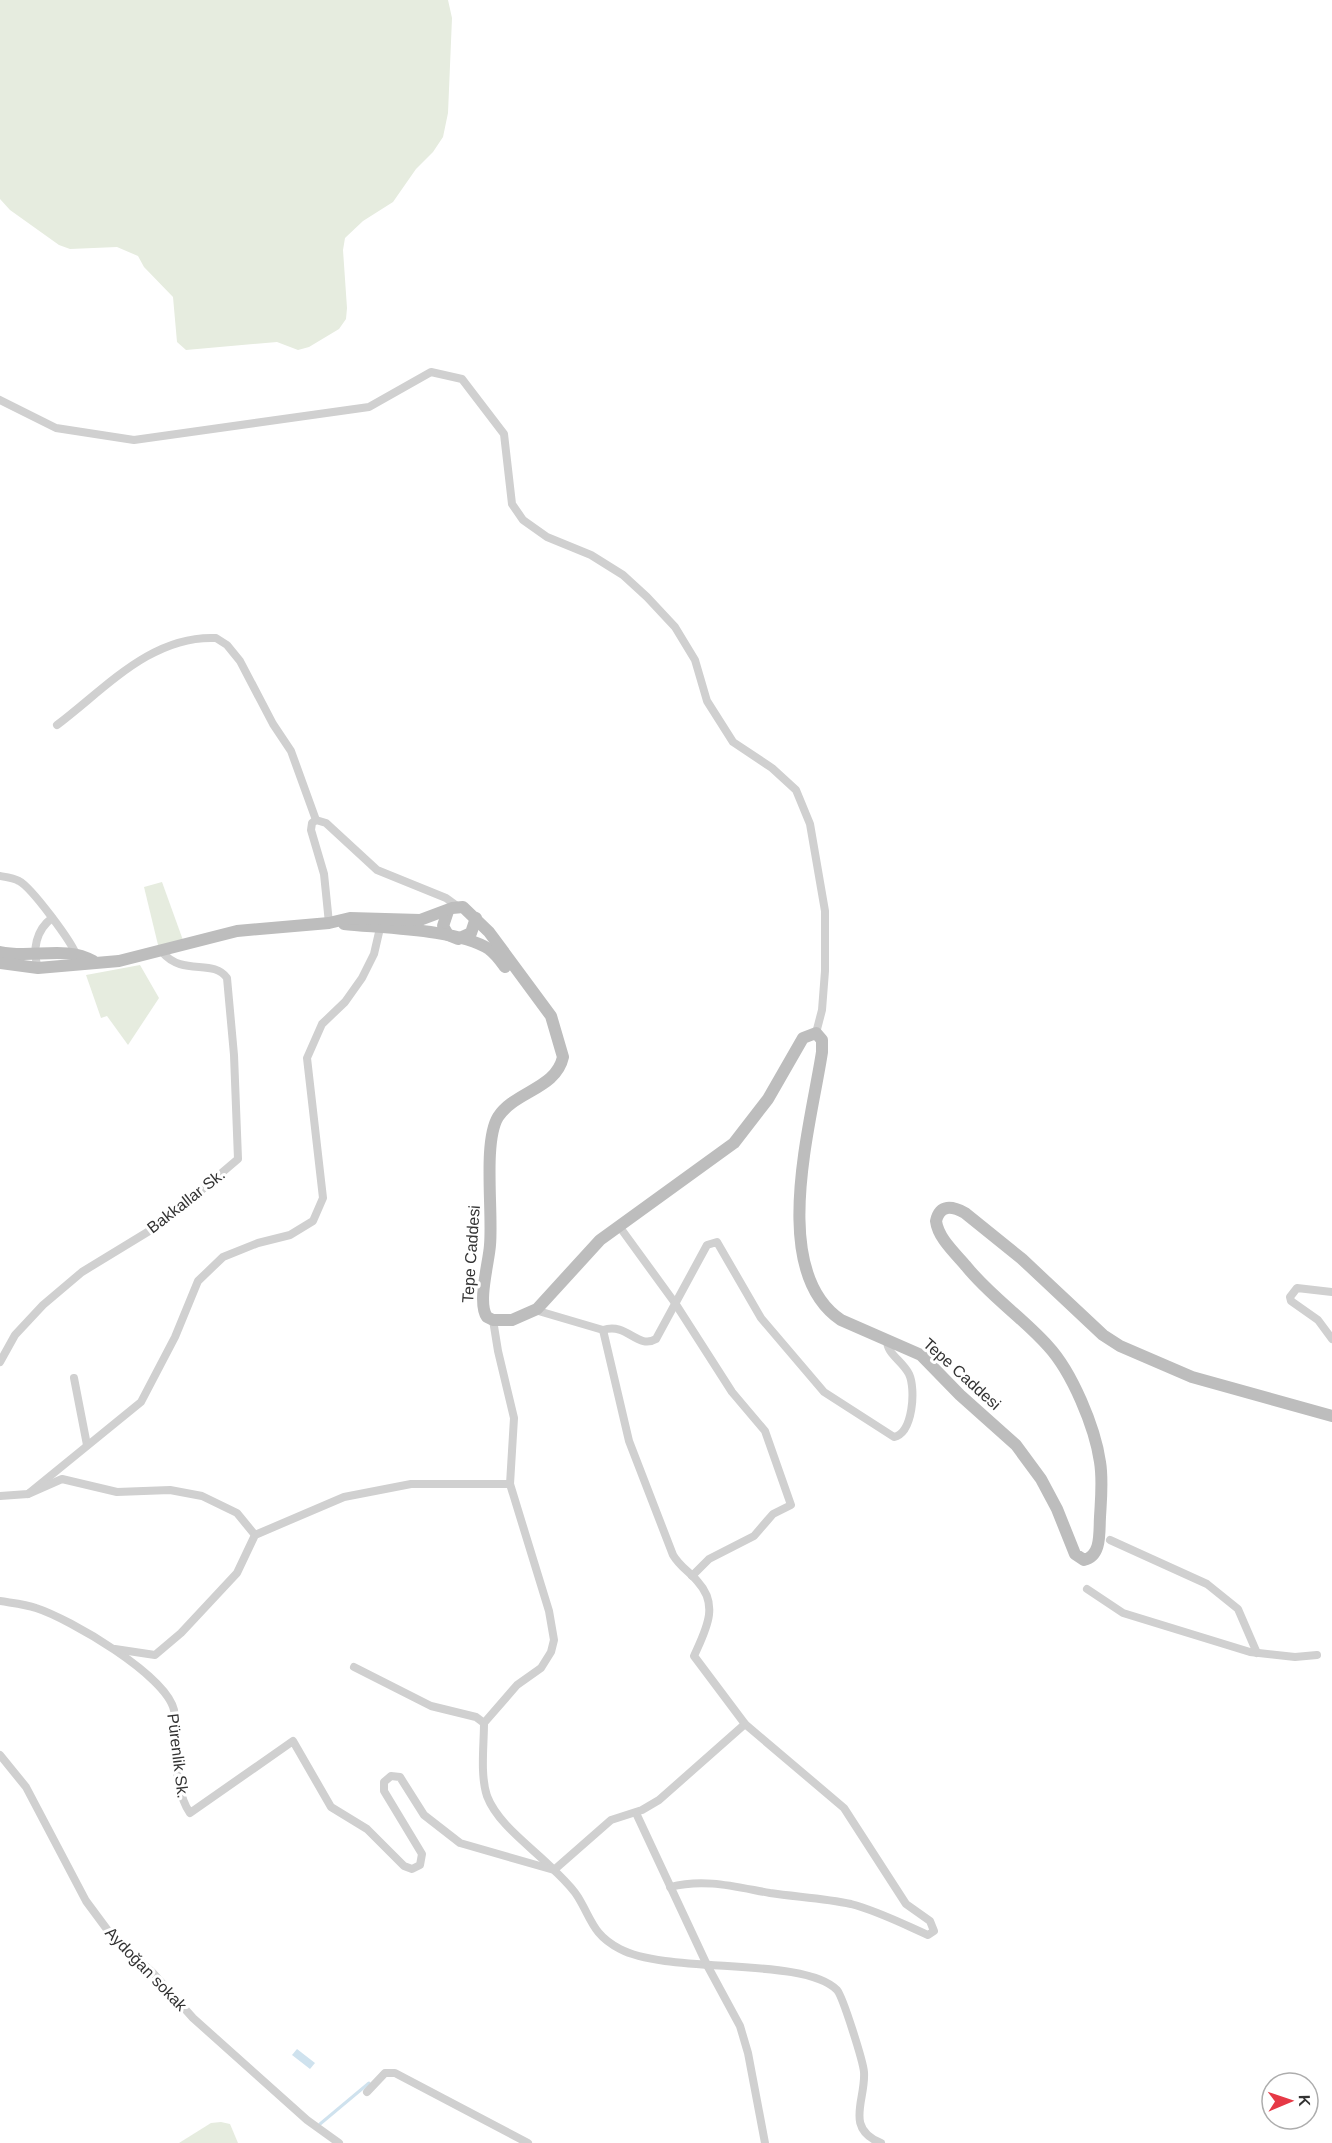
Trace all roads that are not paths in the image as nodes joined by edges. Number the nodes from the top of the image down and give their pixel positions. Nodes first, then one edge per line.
1 (0, 400) edge
2 (57, 725) dead end
3 (316, 820) junction
4 (0, 876) edge
5 (453, 909) junction
6 (52, 918) junction
7 (476, 918) junction
8 (329, 923) junction
9 (380, 928) junction
10 (458, 939) junction
11 (0, 952) edge
12 (162, 952) junction
13 (35, 954) junction
14 (77, 959) junction
15 (0, 963) edge
16 (38, 968) junction
17 (816, 1032) junction
18 (559, 1040) junction
19 (619, 1226) junction
20 (1332, 1292) edge
21 (675, 1303) junction
22 (535, 1310) junction
23 (493, 1320) junction
24 (603, 1330) junction
25 (887, 1339) junction
26 (1332, 1339) edge
27 (0, 1362) edge
28 (74, 1378) dead end
29 (1332, 1416) edge
30 (87, 1445) junction
31 (510, 1484) junction
32 (28, 1494) junction
33 (0, 1496) edge
34 (255, 1535) junction
35 (1110, 1540) dead end
36 (692, 1575) junction
37 (1087, 1589) dead end
38 (0, 1601) edge
39 (109, 1647) junction
40 (1257, 1653) junction
41 (1317, 1655) dead end
42 (354, 1667) dead end
43 (484, 1723) junction
44 (745, 1724) junction
45 (0, 1755) edge
46 (636, 1812) junction
47 (554, 1870) junction
48 (670, 1887) junction
49 (707, 1965) junction
50 (367, 2092) dead end
51 (339, 2143) edge
52 (528, 2143) edge
53 (765, 2143) edge
54 (881, 2143) edge

1 - 17 street
2 - 3 street
3 - 5 street
3 - 8 street
4 - 6 street
5 - 7 street, Tepe Caddesi
5 - 8 street
5 - 10 street
6 - 13 street
6 - 14 street
7 - 10 street
7 - 18 street, Tepe Caddesi
8 - 9 street
8 - 12 street
9 - 10 street
9 - 30 street
10 - 18 street
11 - 13 street
12 - 14 street
12 - 27 street, Bakkallar Sk.
13 - 14 street
13 - 16 street
14 - 16 street
15 - 16 street
17 - 19 street, Tepe Caddesi
17 - 25 street, Tepe Caddesi
18 - 23 street, Tepe Caddesi
19 - 21 street
19 - 22 street, Tepe Caddesi
20 - 26 street
21 - 24 street
21 - 25 street
21 - 36 street
22 - 23 street, Tepe Caddesi
22 - 24 street
23 - 31 street
24 - 36 street
25 - 29 street, Tepe Caddesi
28 - 30 street
30 - 32 street
31 - 34 street
31 - 43 street
32 - 33 street
32 - 34 street
34 - 39 street
35 - 40 street
36 - 44 street
37 - 40 street
38 - 39 street, Pürenlik Sk.
39 - 47 street, Pürenlik Sk.
40 - 41 street
42 - 43 street
43 - 47 street
44 - 46 street
44 - 48 street
45 - 51 street, Aydoğan sokak
46 - 47 street
46 - 48 street
47 - 49 street
48 - 49 street
49 - 53 street
49 - 54 street
50 - 52 street

